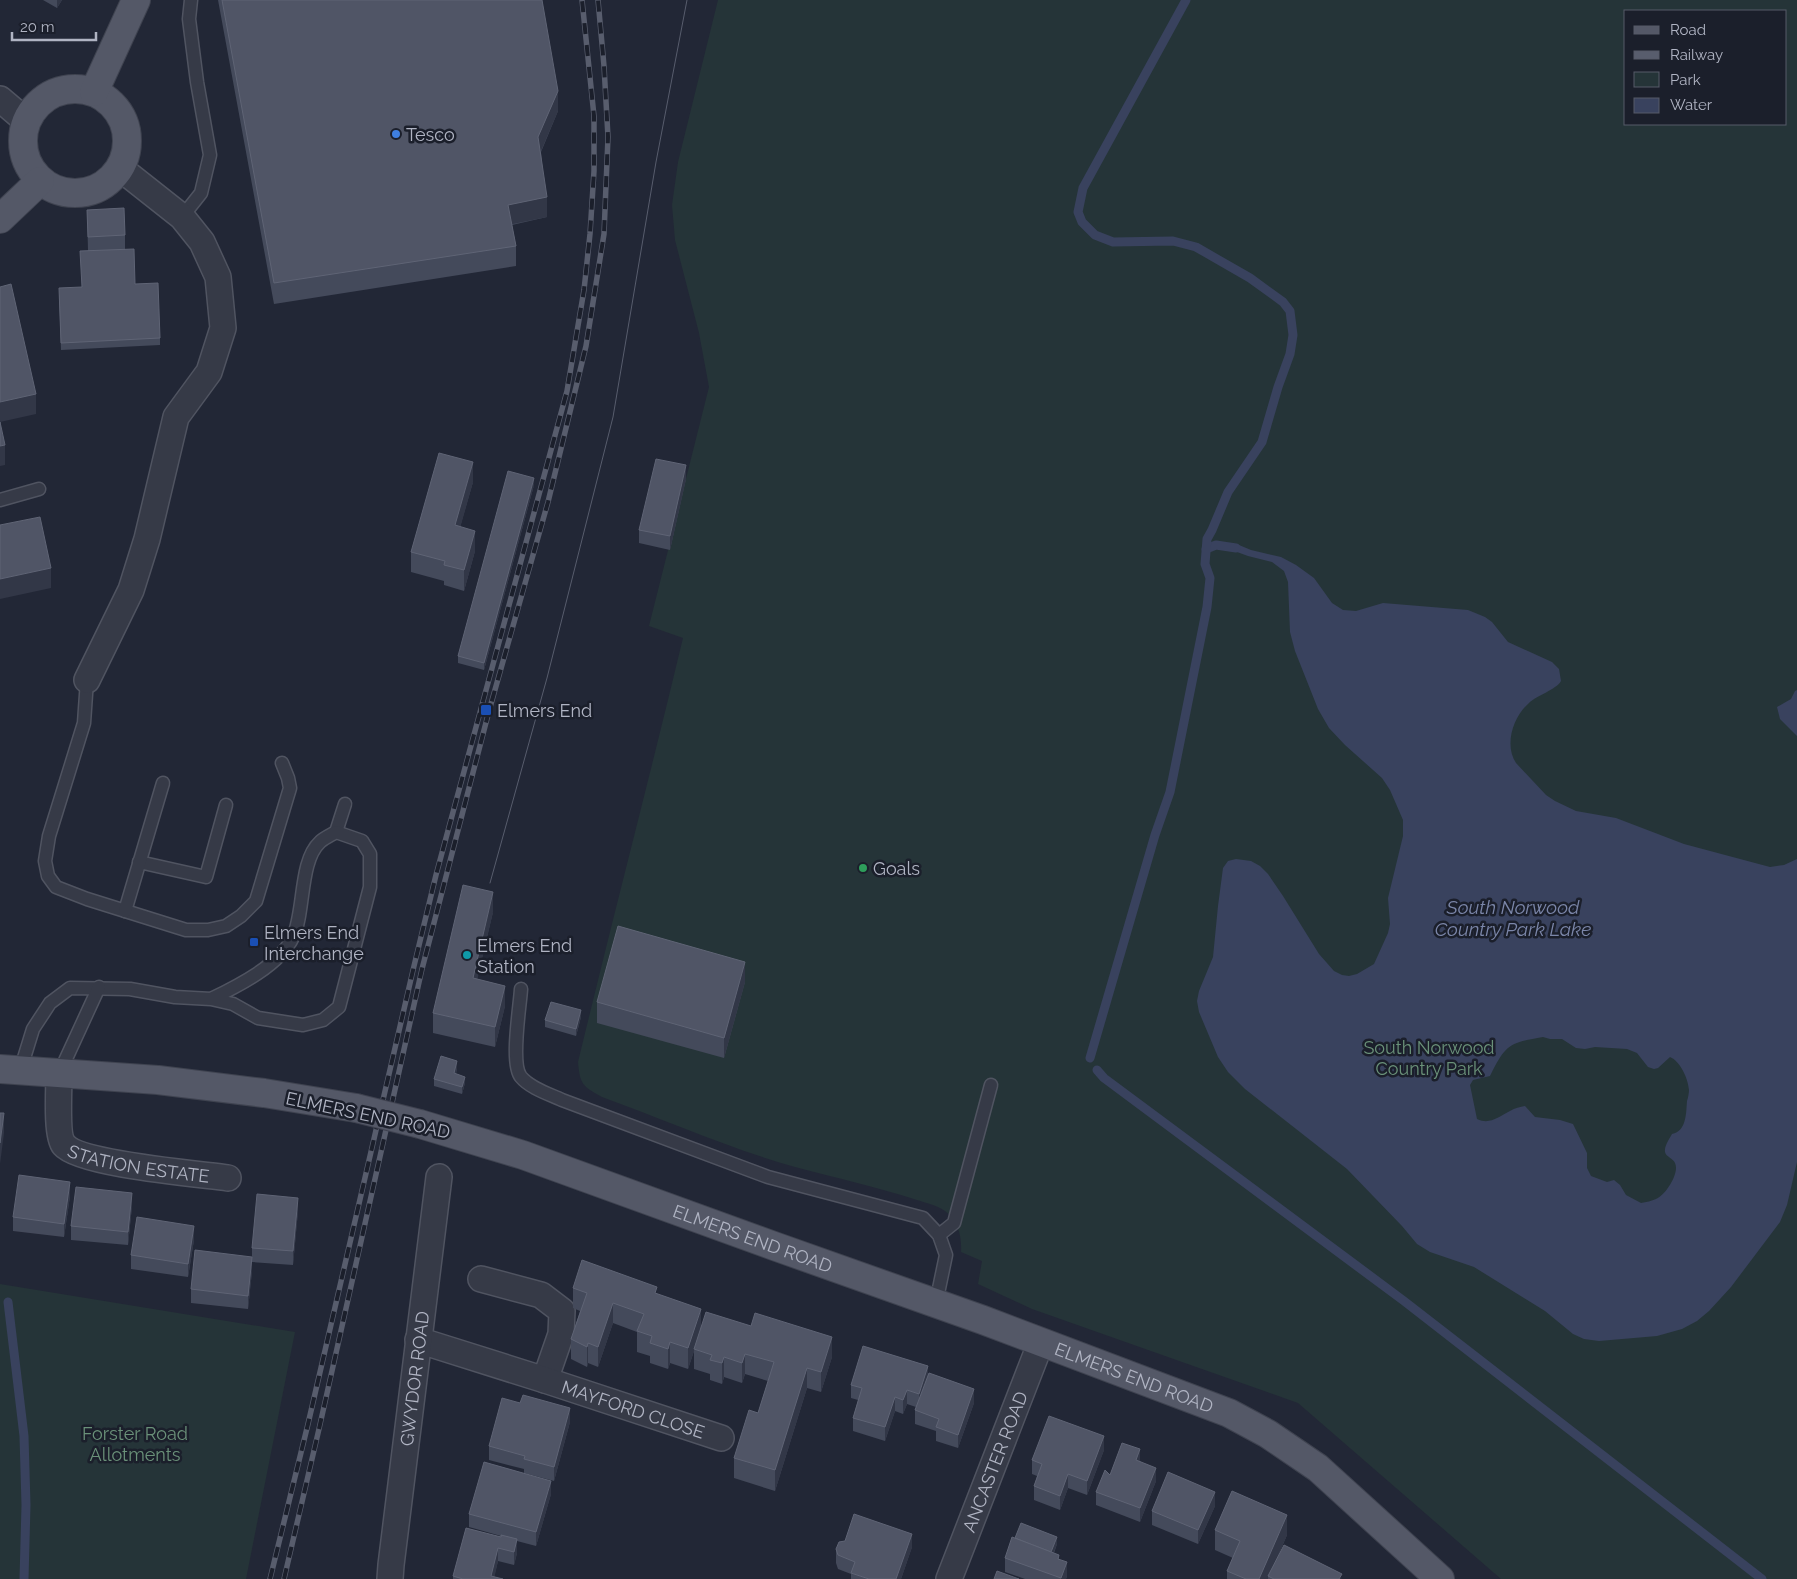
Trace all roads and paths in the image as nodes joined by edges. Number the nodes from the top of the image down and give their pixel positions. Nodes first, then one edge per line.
1 (136, 0) edge
2 (191, 0) edge
3 (94, 92) junction
4 (0, 98) edge
5 (26, 122) junction
6 (120, 168) junction
7 (40, 181) junction
8 (182, 217) junction
9 (0, 219) edge
10 (39, 489) dead end
11 (0, 500) edge
12 (87, 680) joint
13 (282, 763) dead end
14 (163, 783) dead end
15 (345, 804) dead end
16 (226, 805) dead end
17 (336, 832) junction
18 (139, 862) junction
19 (125, 911) junction
20 (99, 987) junction
21 (521, 989) dead end
22 (211, 999) junction
23 (10, 1070) edge
24 (59, 1074) junction
25 (991, 1085) dead end
26 (439, 1177) dead end
27 (228, 1178) dead end
28 (939, 1235) junction
29 (481, 1279) dead end
30 (936, 1303) junction
31 (418, 1340) junction
32 (1041, 1342) junction
33 (545, 1380) junction
34 (721, 1438) dead end
35 (390, 1579) edge
36 (949, 1579) edge
37 (1440, 1579) edge

1 - 3 main road
2 - 8 lane
3 - 5 main road
3 - 6 main road
4 - 5 street
5 - 7 main road
6 - 7 main road
6 - 8 street
7 - 9 main road
8 - 12 street
10 - 11 lane
12 - 19 lane
13 - 19 lane
14 - 18 lane
15 - 17 lane
16 - 18 lane
17 - 22 lane
17 - 22 lane
18 - 19 lane
20 - 22 lane
20 - 23 lane
20 - 24 lane
21 - 28 lane
23 - 24 main road, ELMERS END ROAD
24 - 27 street, STATION ESTATE
24 - 30 main road, ELMERS END ROAD, bridge
25 - 28 lane
26 - 31 street, GWYDOR ROAD
28 - 30 lane
29 - 33 street, MAYFORD CLOSE
30 - 32 main road, ELMERS END ROAD
31 - 33 street, MAYFORD CLOSE
31 - 35 street, GWYDOR ROAD
32 - 36 street, ANCASTER ROAD
32 - 37 main road, ELMERS END ROAD
33 - 34 street, MAYFORD CLOSE

